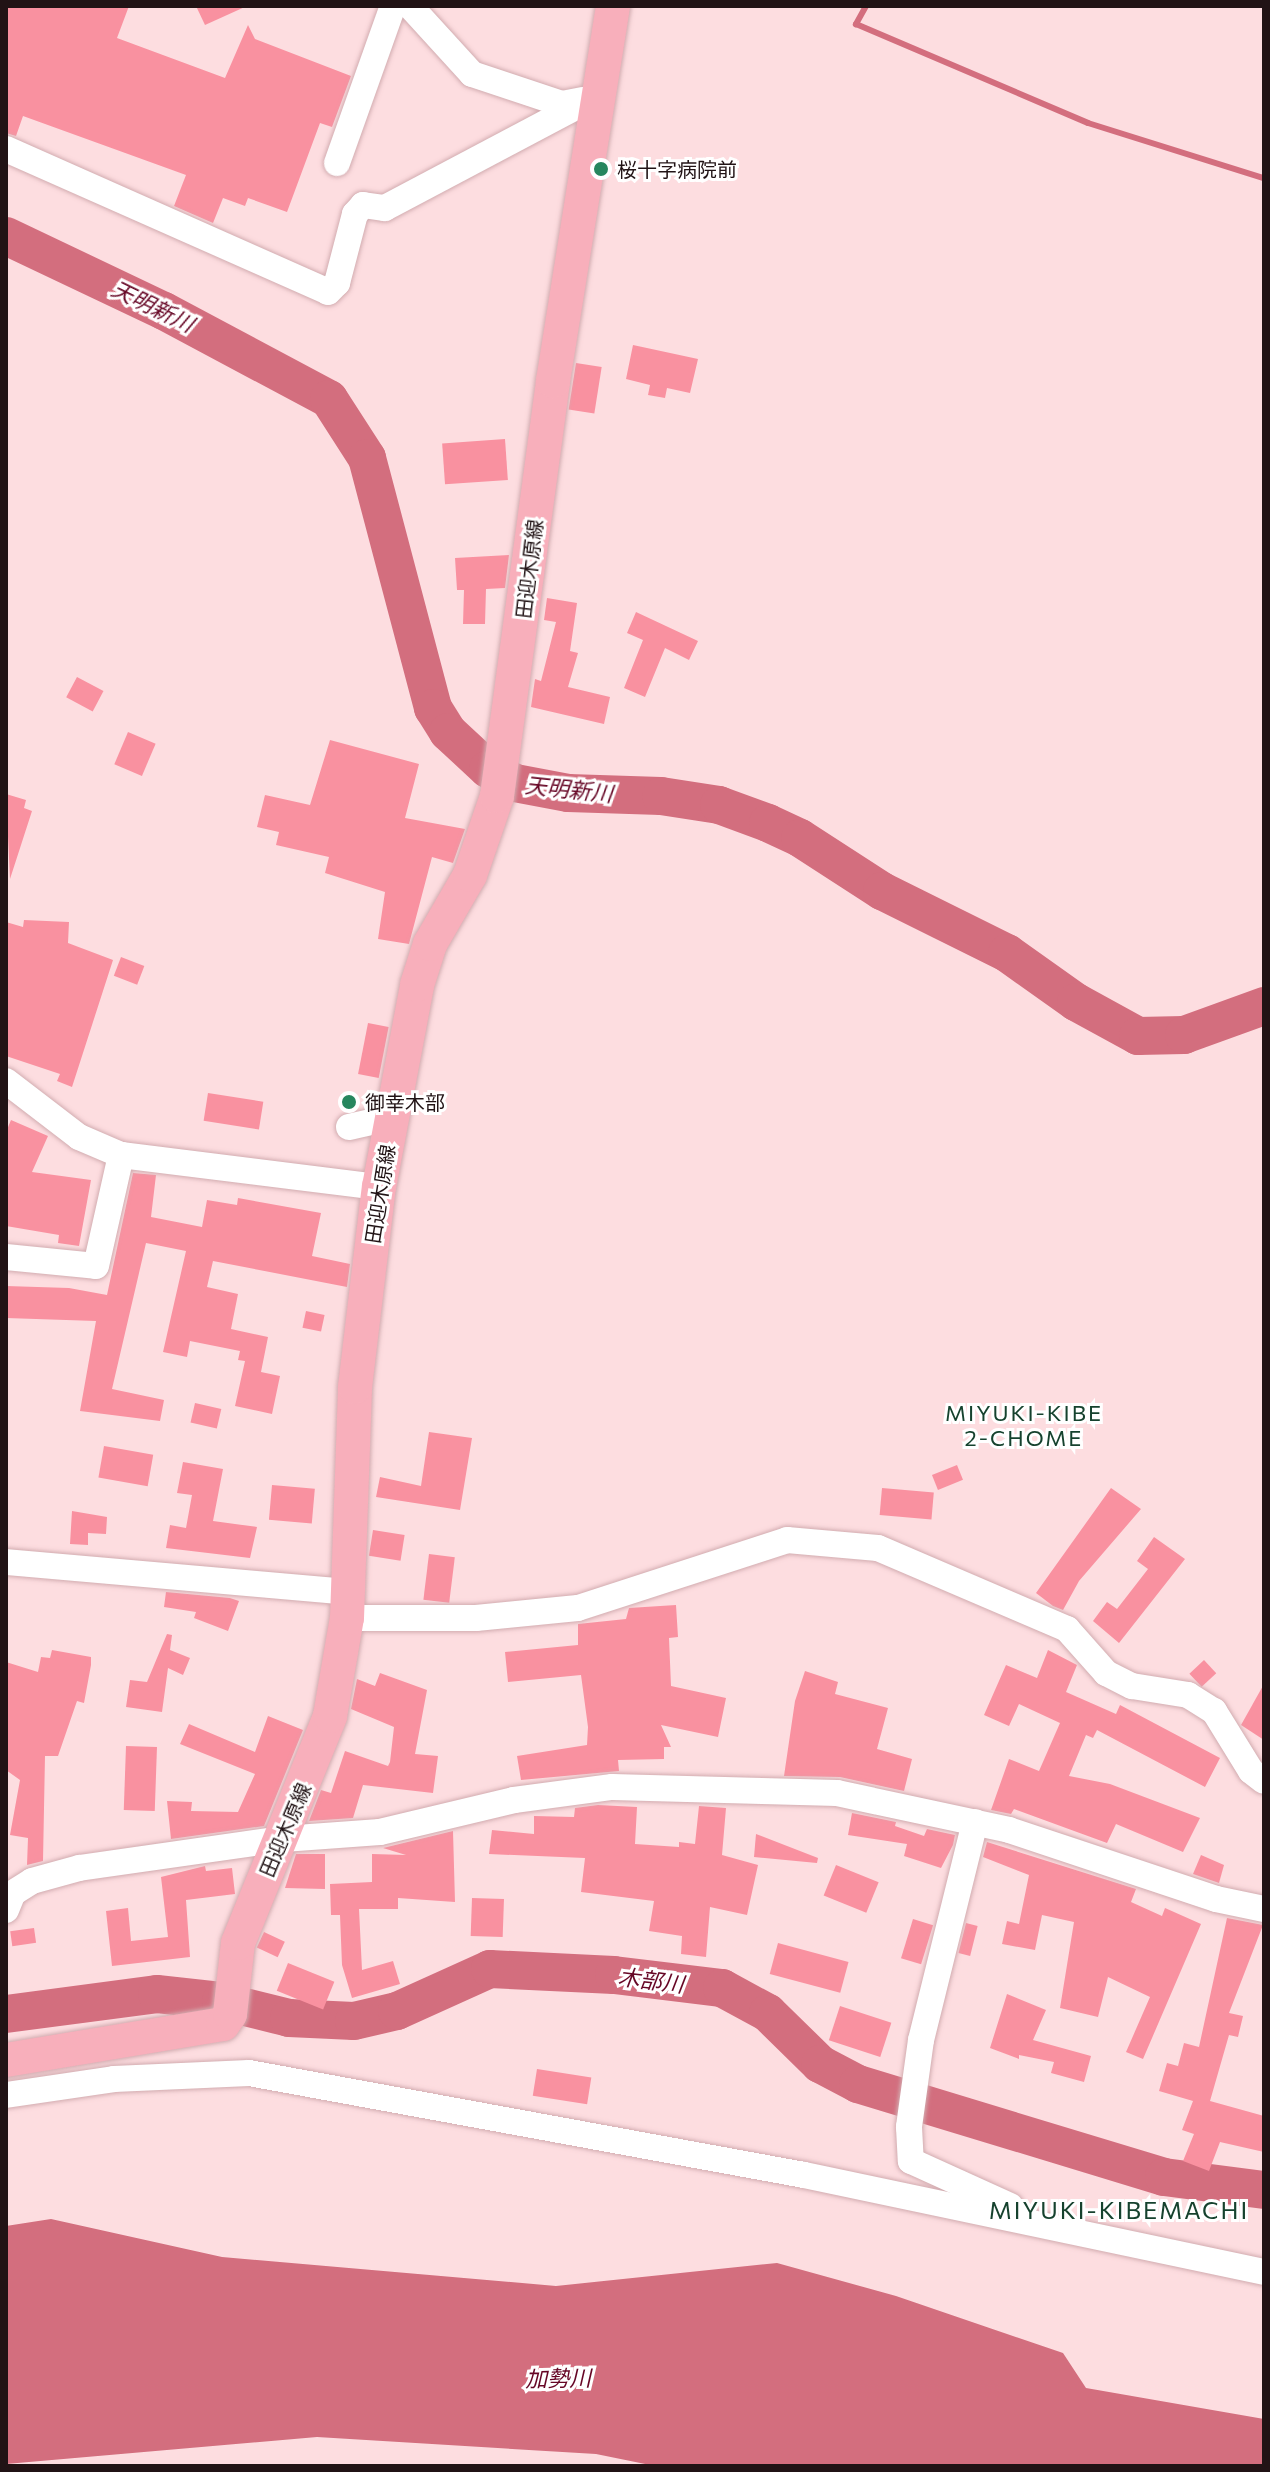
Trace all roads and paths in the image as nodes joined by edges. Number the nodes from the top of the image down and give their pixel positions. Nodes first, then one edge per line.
1 (393, 6) edge
2 (410, 6) edge
3 (613, 6) edge
4 (595, 97) junction
5 (6, 149) edge
6 (337, 163) dead end
7 (6, 1081) edge
8 (393, 1117) junction
9 (349, 1127) dead end
10 (121, 1155) junction
11 (379, 1187) junction
12 (6, 1257) edge
13 (6, 1562) edge
14 (348, 1605) junction
15 (1264, 1781) edge
16 (975, 1822) junction
17 (283, 1839) junction
18 (1264, 1909) edge
19 (6, 1910) edge
20 (6, 2060) edge
21 (6, 2095) edge
22 (1050, 2224) junction
23 (1264, 2272) edge

1 - 6 street
2 - 4 street
3 - 4 main road, 田迎木原線
4 - 5 street
4 - 8 main road, 田迎木原線
7 - 10 street
8 - 9 street
8 - 11 main road, 田迎木原線
10 - 11 street
10 - 12 street
11 - 14 main road, 田迎木原線
13 - 14 street
14 - 15 street
14 - 17 main road, 田迎木原線
16 - 17 street
16 - 18 street
16 - 22 street
17 - 19 street
17 - 20 main road, 田迎木原線
21 - 22 street
22 - 23 street

